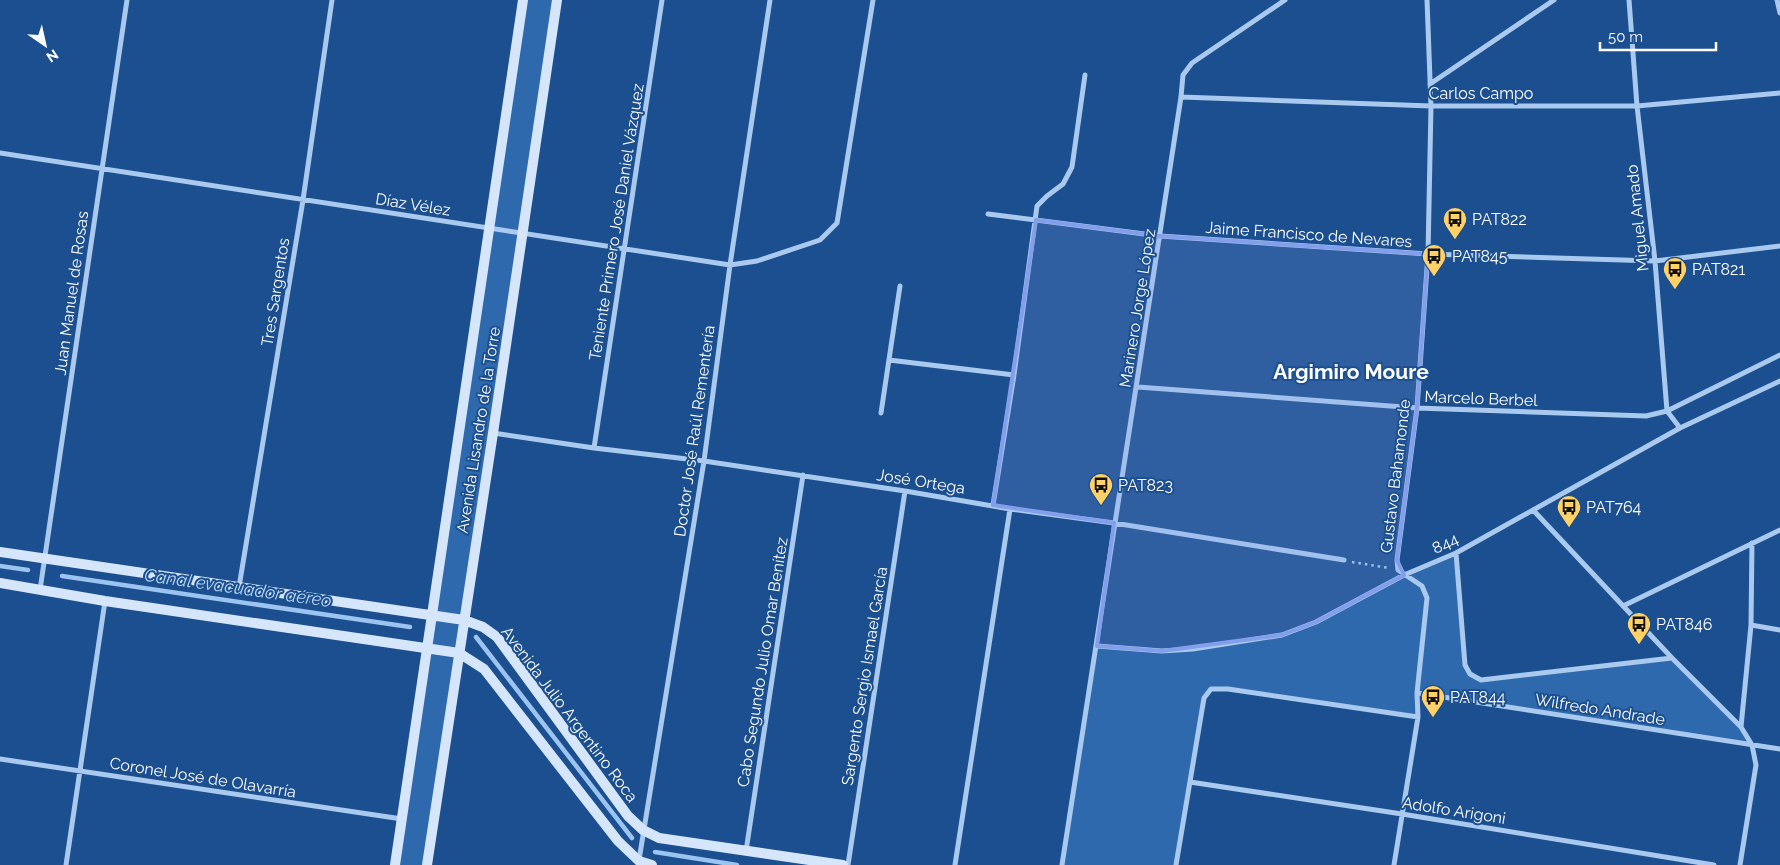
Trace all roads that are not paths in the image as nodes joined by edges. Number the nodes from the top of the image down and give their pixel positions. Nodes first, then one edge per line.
1 (127, 0) edge
2 (332, 0) edge
3 (522, 0) edge
4 (557, 0) edge
5 (662, 0) edge
6 (770, 0) edge
7 (873, 0) edge
8 (1285, 0) edge
9 (1427, 0) edge
10 (1554, 0) edge
11 (1628, 0) edge
12 (1777, 0) edge
13 (1780, 13) edge
14 (1085, 75) dead end
15 (1430, 84) junction
16 (1780, 93) edge
17 (1181, 97) junction
18 (1431, 106) junction
19 (1637, 106) junction
20 (0, 153) edge
21 (102, 169) junction
22 (302, 200) junction
23 (988, 214) dead end
24 (1036, 220) junction
25 (489, 228) junction
26 (522, 233) junction
27 (1160, 236) junction
28 (1780, 246) edge
29 (624, 249) junction
30 (1428, 254) junction
31 (1655, 261) junction
32 (730, 265) junction
33 (900, 286) dead end
34 (1780, 355) edge
35 (889, 360) junction
36 (1014, 375) junction
37 (1780, 381) edge
38 (1138, 386) junction
39 (1417, 408) junction
40 (1667, 411) junction
41 (881, 413) dead end
42 (1680, 428) junction
43 (493, 433) junction
44 (594, 448) junction
45 (704, 461) junction
46 (803, 475) junction
47 (905, 491) junction
48 (993, 505) junction
49 (1010, 509) junction
50 (1533, 510) junction
51 (1114, 523) junction
52 (1780, 530) edge
53 (1752, 543) junction
54 (0, 552) edge
55 (1456, 554) junction
56 (45, 558) junction
57 (1344, 560) road end
58 (1404, 575) junction
59 (0, 584) edge
60 (239, 587) junction
61 (40, 590) junction
62 (105, 601) junction
63 (1623, 606) junction
64 (432, 615) junction
65 (464, 620) junction
66 (1752, 625) junction
67 (1780, 630) edge
68 (1098, 646) junction
69 (427, 648) junction
70 (459, 653) junction
71 (1672, 658) junction
72 (1417, 693) junction
73 (1418, 717) junction
74 (1741, 727) junction
75 (1752, 745) junction
76 (1780, 749) edge
77 (0, 759) edge
78 (80, 771) junction
79 (1190, 782) junction
80 (1402, 814) junction
81 (402, 819) junction
82 (643, 830) junction
83 (746, 852) junction
84 (639, 863) edge
85 (66, 865) edge
86 (395, 865) edge
87 (427, 865) edge
88 (652, 865) edge
89 (844, 865) edge
90 (848, 865) edge
91 (955, 865) edge
92 (1062, 865) edge
93 (1176, 865) edge
94 (1394, 865) edge
95 (1714, 865) edge
96 (1740, 865) edge

1 - 21 street, Juan Manuel de Rosas
2 - 22 street, Tres Sargentos
3 - 25 main road, Avenida Lisandro de la Torre
4 - 26 main road, Avenida Lisandro de la Torre
5 - 29 street, Teniente Primero José Daniel Vázquez
6 - 32 street, Doctor José Raúl Rementería
7 - 32 street, Díaz Vélez
8 - 17 street, Marinero Jorge López
9 - 15 street, Gustavo Bahamonde
10 - 15 street
11 - 19 street, Miguel Amado
12 - 13 street
14 - 24 street
15 - 18 street, Gustavo Bahamonde
16 - 19 street, Carlos Campo
17 - 18 street, Carlos Campo
17 - 27 street, Marinero Jorge López
18 - 19 street, Carlos Campo
18 - 30 street, Gustavo Bahamonde
19 - 31 street, Miguel Amado
20 - 21 street, Díaz Vélez
21 - 22 street, Díaz Vélez
21 - 56 street, Juan Manuel de Rosas
22 - 25 street, Díaz Vélez
22 - 60 street, Tres Sargentos
23 - 24 street, Jaime Francisco de Nevares
24 - 27 street, Jaime Francisco de Nevares
24 - 36 street
25 - 26 street, Díaz Vélez
25 - 64 main road, Avenida Lisandro de la Torre
26 - 29 street, Díaz Vélez
26 - 43 main road, Avenida Lisandro de la Torre
27 - 30 street, Jaime Francisco de Nevares
27 - 38 street, Marinero Jorge López
28 - 31 street, Jaime Francisco de Nevares
29 - 32 street, Díaz Vélez
29 - 44 street, Teniente Primero José Daniel Vázquez
30 - 31 street, Jaime Francisco de Nevares
30 - 39 street, Gustavo Bahamonde
31 - 40 street, Miguel Amado
32 - 45 street, Doctor José Raúl Rementería
33 - 35 street
34 - 40 street, Marcelo Berbel
35 - 36 street
35 - 41 street
36 - 48 street
37 - 42 street, 844
38 - 39 street, Marcelo Berbel
38 - 51 street, Marinero Jorge López
39 - 40 street, Marcelo Berbel
39 - 58 street, Gustavo Bahamonde
40 - 42 street
42 - 50 street, 844
43 - 44 street, José Ortega
43 - 65 main road, Avenida Lisandro de la Torre
44 - 45 street, José Ortega
45 - 46 street, José Ortega
45 - 82 street, Doctor José Raúl Rementería
46 - 47 street, José Ortega
46 - 83 street, Cabo Segundo Julio Omar Benítez
47 - 48 street, José Ortega
47 - 90 street, Sargento Sergio Ismael García
48 - 49 street, José Ortega
49 - 51 street, José Ortega
49 - 91 street
50 - 55 street, 844
50 - 63 street
51 - 57 street, José Ortega
51 - 68 street, Marinero Jorge López
52 - 53 street
53 - 63 street
53 - 66 street
54 - 56 main road, Avenida Julio Argentino Roca
55 - 58 street, 844
55 - 71 street
56 - 60 main road, Avenida Julio Argentino Roca
56 - 61 street, Juan Manuel de Rosas
58 - 68 street, 844
58 - 72 street, Gustavo Bahamonde
59 - 61 main road
60 - 64 main road, Avenida Julio Argentino Roca
61 - 62 main road
62 - 69 main road
62 - 78 street
63 - 71 street
64 - 65 main road, Avenida Julio Argentino Roca
64 - 69 main road, Avenida Lisandro de la Torre
65 - 70 main road, Avenida Lisandro de la Torre
65 - 82 main road, Avenida Julio Argentino Roca
66 - 67 street
66 - 74 street
68 - 92 street, Marinero Jorge López
69 - 70 main road
69 - 81 main road, Avenida Lisandro de la Torre
70 - 84 main road
70 - 87 main road, Avenida Lisandro de la Torre
71 - 74 street
72 - 73 street, Gustavo Bahamonde
72 - 75 street, Wilfredo Andrade
73 - 79 street
73 - 80 street, Gustavo Bahamonde
74 - 75 street
75 - 76 street, Wilfredo Andrade
75 - 96 street
77 - 78 street, Coronel José de Olavarría
78 - 81 street, Coronel José de Olavarría
78 - 85 street
79 - 80 street, Adolfo Arigoni
79 - 93 street
80 - 94 street, Gustavo Bahamonde
80 - 95 street, Adolfo Arigoni
81 - 86 main road, Avenida Lisandro de la Torre
82 - 83 main road, Avenida Julio Argentino Roca
82 - 84 street, Doctor José Raúl Rementería
83 - 89 main road, Avenida Julio Argentino Roca
84 - 88 main road

